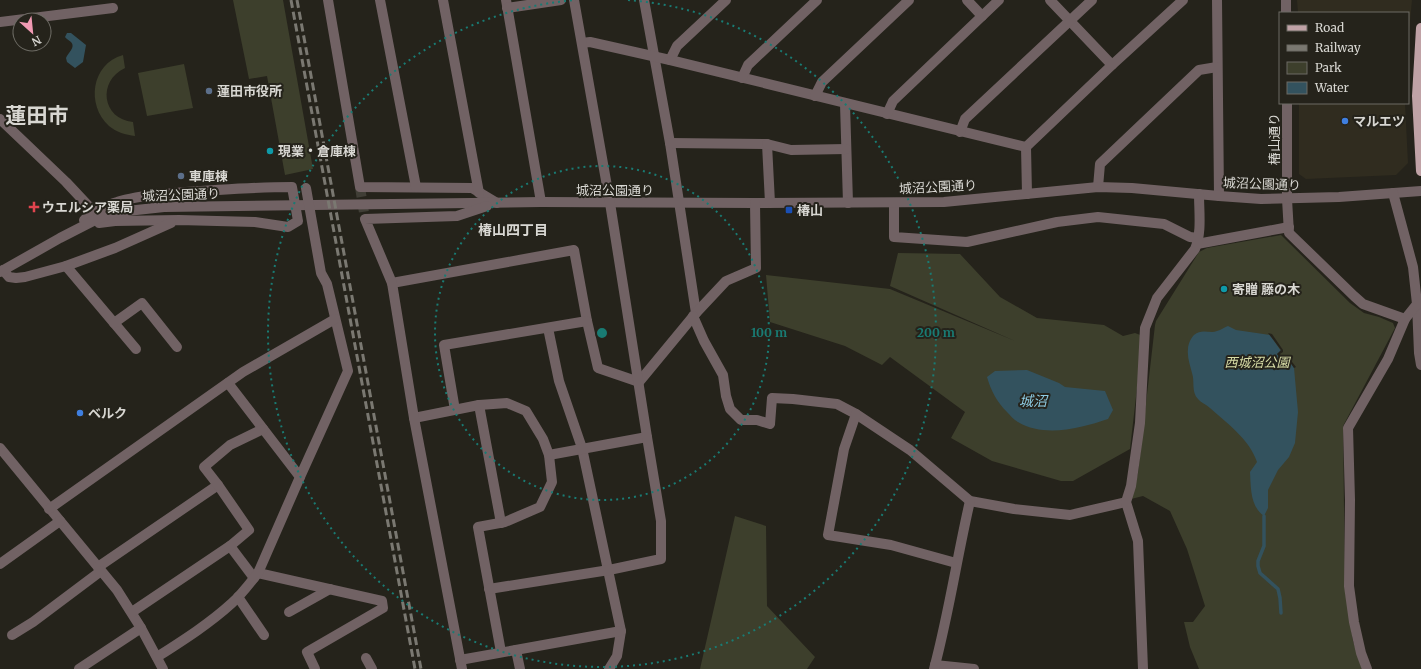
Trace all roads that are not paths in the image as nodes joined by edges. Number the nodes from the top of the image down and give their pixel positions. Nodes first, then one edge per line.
1 (331, 0) edge
2 (380, 0) edge
3 (443, 0) edge
4 (561, 0) edge
5 (574, 0) edge
6 (644, 0) edge
7 (726, 0) edge
8 (817, 0) edge
9 (909, 0) edge
10 (967, 0) edge
11 (999, 0) edge
12 (1050, 0) edge
13 (1092, 0) edge
14 (1183, 0) edge
15 (1217, 0) edge
16 (1286, 0) edge
17 (507, 4) edge
18 (113, 8) dead end
19 (1286, 12) edge
20 (982, 16) junction
21 (1069, 21) junction
22 (0, 22) edge
23 (1421, 28) edge
24 (582, 43) junction
25 (655, 56) junction
26 (670, 60) junction
27 (1112, 64) junction
28 (1217, 67) junction
29 (742, 78) junction
30 (815, 96) junction
31 (845, 104) junction
32 (1287, 104) edge
33 (887, 114) junction
34 (0, 119) edge
35 (960, 132) junction
36 (670, 143) junction
37 (768, 144) junction
38 (1026, 147) junction
39 (846, 149) junction
40 (1421, 171) edge
41 (416, 187) junction
42 (1098, 187) junction
43 (306, 188) dead end
44 (1421, 191) edge
45 (479, 193) junction
46 (1393, 193) junction
47 (1027, 194) junction
48 (1199, 194) junction
49 (1218, 196) junction
50 (1287, 199) junction
51 (541, 202) junction
52 (497, 203) junction
53 (610, 203) junction
54 (679, 203) junction
55 (755, 203) junction
56 (770, 203) junction
57 (848, 203) junction
58 (894, 203) junction
59 (94, 213) junction
60 (179, 220) junction
61 (86, 224) junction
62 (1289, 227) junction
63 (60, 238) junction
64 (1198, 241) junction
65 (66, 266) junction
66 (1, 271) edge
67 (392, 283) junction
68 (1419, 303) edge
69 (694, 314) junction
70 (335, 319) junction
71 (1405, 319) junction
72 (587, 321) junction
73 (114, 323) junction
74 (548, 328) junction
75 (177, 347) dead end
76 (136, 349) dead end
77 (1421, 365) edge
78 (228, 382) junction
79 (638, 382) junction
80 (479, 405) junction
81 (455, 410) junction
82 (856, 414) junction
83 (414, 418) junction
84 (263, 429) junction
85 (646, 437) junction
86 (0, 448) edge
87 (582, 448) junction
88 (549, 454) junction
89 (300, 477) junction
90 (218, 485) junction
91 (970, 500) junction
92 (1126, 502) junction
93 (49, 509) junction
94 (60, 521) junction
95 (501, 523) junction
96 (230, 546) junction
97 (956, 563) junction
98 (0, 564) edge
99 (100, 569) junction
100 (609, 570) junction
101 (256, 575) junction
102 (330, 589) junction
103 (489, 589) junction
104 (238, 597) junction
105 (132, 612) junction
106 (289, 612) dead end
107 (141, 628) junction
108 (621, 631) junction
109 (12, 635) dead end
110 (264, 635) dead end
111 (516, 650) junction
112 (501, 652) junction
113 (157, 657) junction
114 (366, 658) dead end
115 (461, 664) edge
116 (934, 667) edge
117 (79, 669) edge
118 (163, 669) edge
119 (316, 669) edge
120 (372, 669) edge
121 (520, 669) edge
122 (608, 669) edge
123 (974, 669) edge
124 (1143, 669) edge
125 (1367, 669) edge

1 - 41 street
2 - 41 street
3 - 45 street
4 - 17 street
5 - 24 street
6 - 25 street
7 - 26 street
8 - 29 street
9 - 30 street
10 - 20 street
11 - 20 street
12 - 21 street
13 - 21 street
14 - 27 street
15 - 28 street
16 - 19 street
17 - 51 street
18 - 22 street
20 - 33 street
21 - 27 street
21 - 35 street
23 - 40 main road
24 - 25 street
24 - 53 street
25 - 26 street
25 - 36 street
26 - 29 street
27 - 38 street
28 - 42 street
28 - 49 street
29 - 30 street
30 - 31 street
31 - 33 street
31 - 39 street
32 - 50 street, 椿山通り
33 - 35 street
34 - 59 street
35 - 38 street
36 - 37 street
36 - 54 street
37 - 39 street
37 - 56 street
38 - 47 street
39 - 57 street
41 - 45 street
42 - 47 street, 城沼公園通り
42 - 48 street, 城沼公園通り
43 - 70 street
44 - 46 street, 城沼公園通り
45 - 52 street
46 - 50 street, 城沼公園通り
46 - 68 street
47 - 58 street, 城沼公園通り
48 - 49 street, 城沼公園通り
48 - 64 street
49 - 50 street, 城沼公園通り
50 - 62 street, 椿山通り
51 - 52 street, 城沼公園通り
51 - 53 street, 城沼公園通り
52 - 61 street, 城沼公園通り
52 - 67 street
53 - 54 street, 城沼公園通り
53 - 79 street
54 - 55 street, 城沼公園通り
54 - 69 street
55 - 56 street, 城沼公園通り
55 - 69 street
56 - 57 street, 城沼公園通り
57 - 58 street, 城沼公園通り
58 - 64 street
59 - 60 street
59 - 63 street
60 - 61 street
60 - 65 street
61 - 63 street, 城沼公園通り
62 - 64 street
62 - 71 street
63 - 66 street, 城沼公園通り
64 - 92 street
65 - 66 street
65 - 73 street
67 - 72 street
67 - 83 street
68 - 71 street
68 - 77 street
69 - 79 street
69 - 82 street
70 - 78 street
70 - 89 street
71 - 125 street
72 - 74 street
72 - 79 street
73 - 75 street
73 - 76 street
74 - 81 street
74 - 87 street
78 - 84 street
78 - 93 street
79 - 85 street
80 - 81 street
80 - 88 street
80 - 95 street
81 - 83 street
82 - 91 street
82 - 97 street
83 - 115 street
84 - 89 street
84 - 90 street
85 - 87 street
85 - 100 street
86 - 93 street
87 - 88 street
87 - 100 street
88 - 95 street
89 - 101 street
90 - 96 street
90 - 99 street
91 - 92 street
91 - 97 street
92 - 124 street
93 - 94 street
94 - 98 street
94 - 99 street
95 - 103 street
96 - 101 street
96 - 105 street
97 - 116 street
99 - 105 street
99 - 109 street
100 - 103 street
100 - 108 street
101 - 102 street
101 - 104 street
102 - 106 street
102 - 119 street
103 - 112 street
104 - 110 street
104 - 113 street
105 - 107 street
107 - 113 street
107 - 117 street
108 - 111 street
108 - 122 street
111 - 112 street
111 - 121 street
112 - 115 street
113 - 118 street
114 - 120 street
116 - 123 street

